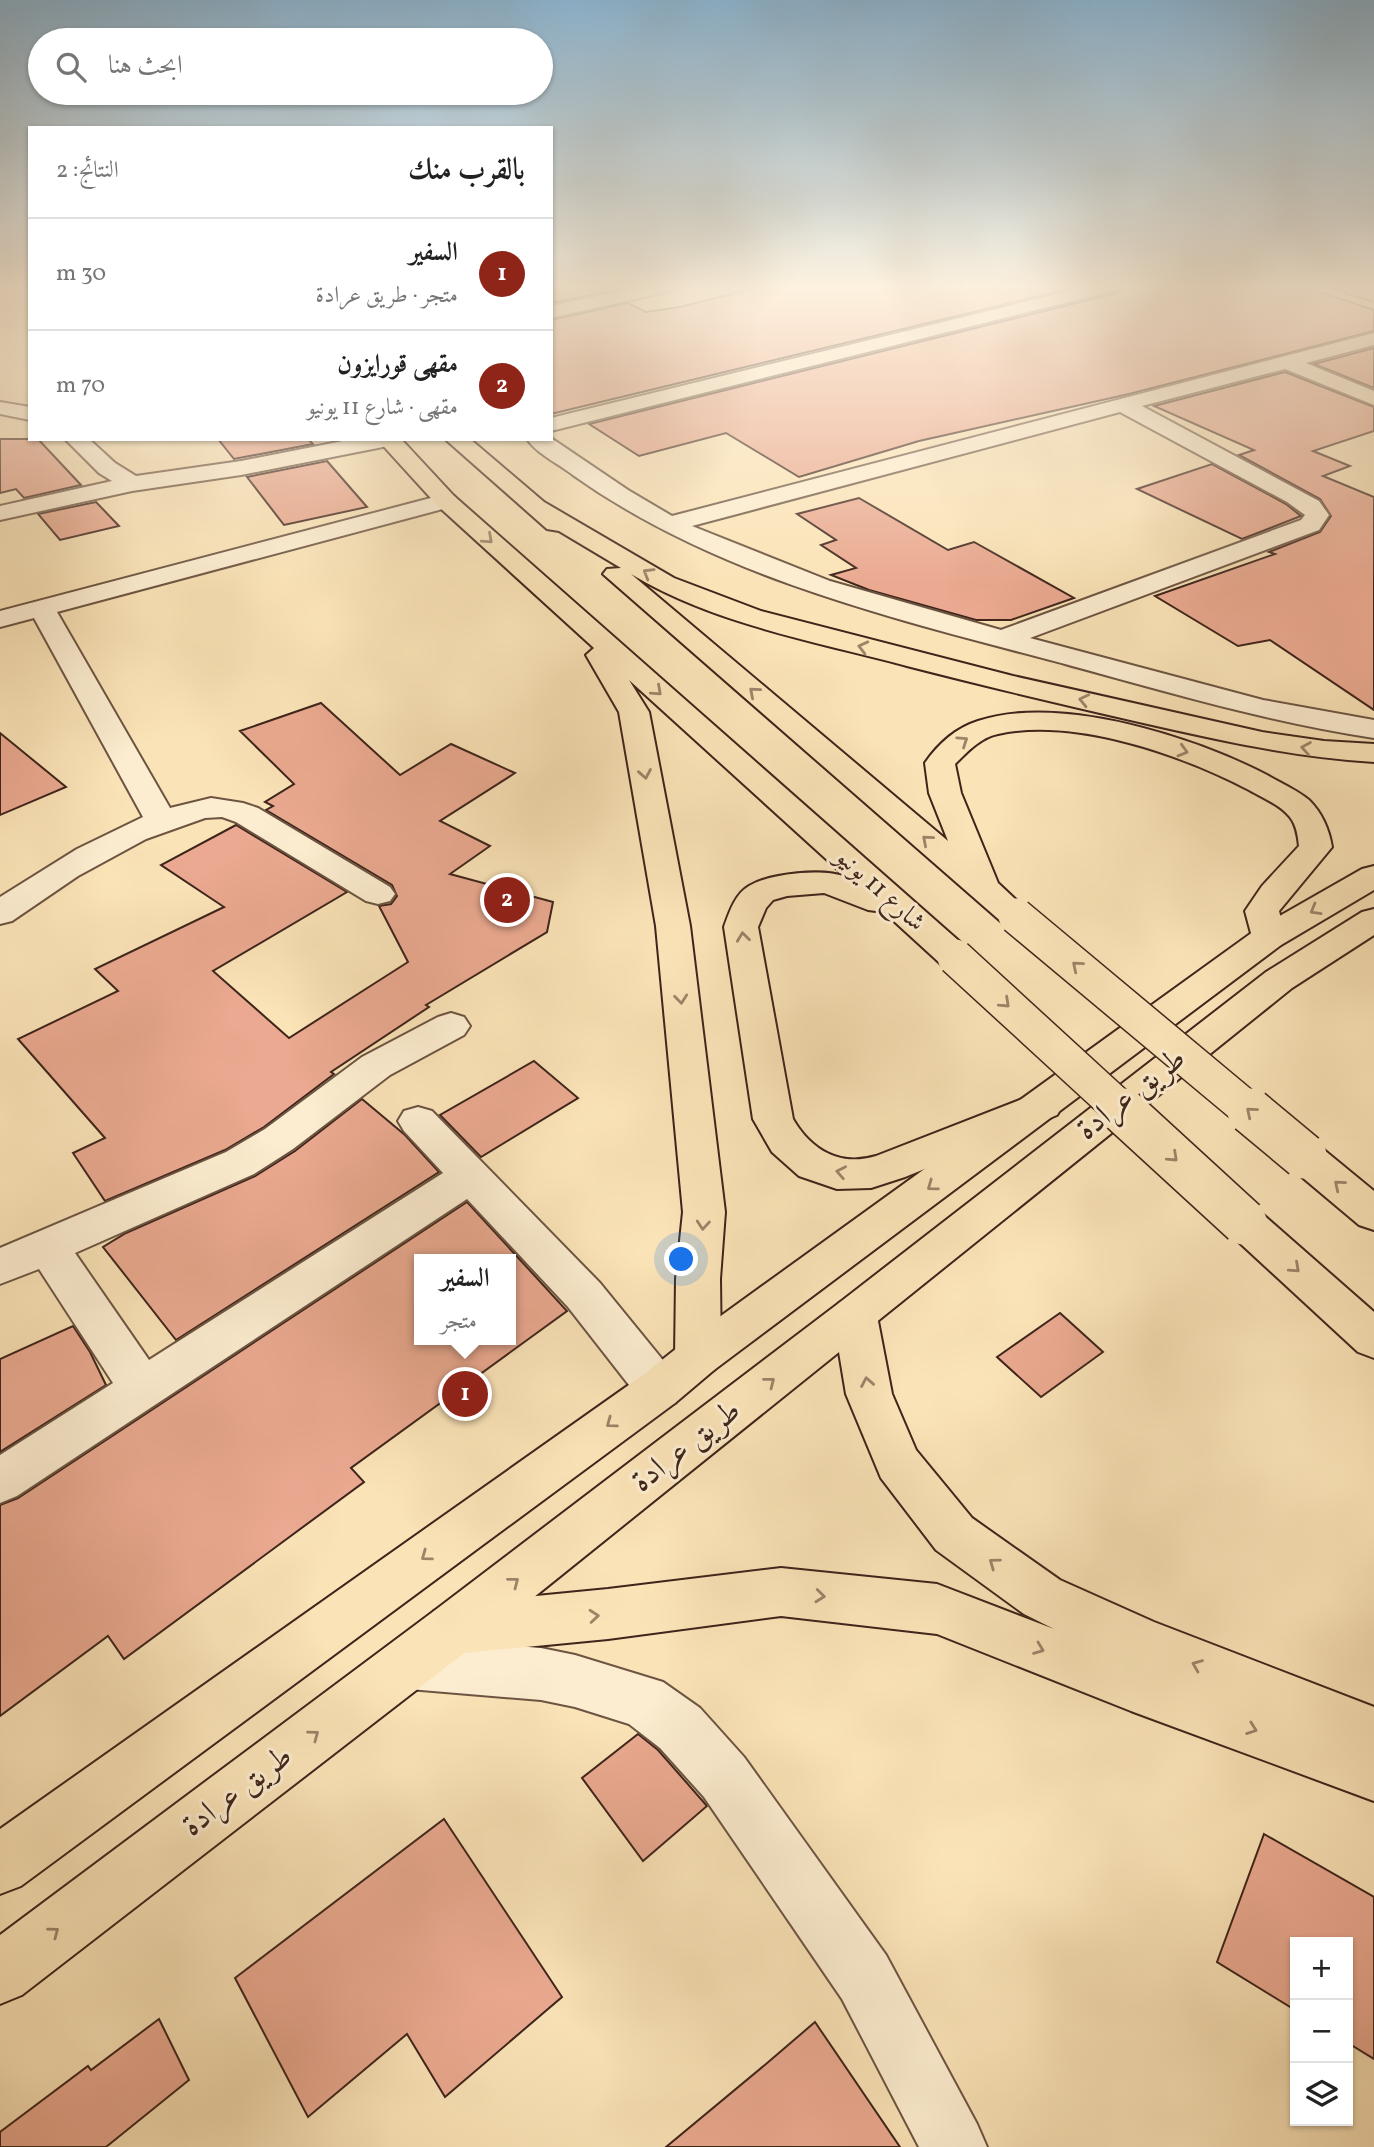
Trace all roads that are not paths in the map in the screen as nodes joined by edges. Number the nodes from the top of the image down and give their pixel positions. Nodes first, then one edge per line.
1 (707, 386) edge
2 (1194, 386) edge
3 (1344, 386) edge
4 (1374, 399) edge
5 (1121, 404) junction
6 (0, 408) edge
7 (28, 414) edge
8 (553, 425) edge
9 (78, 441) edge
10 (378, 441) edge
11 (390, 441) edge
12 (458, 441) edge
13 (541, 441) edge
14 (132, 484) junction
15 (446, 501) junction
16 (537, 508) junction
17 (0, 513) edge
18 (670, 524) junction
19 (42, 608) junction
20 (0, 619) edge
21 (581, 624) junction
22 (1003, 639) junction
23 (1374, 729) edge
24 (1374, 753) edge
25 (161, 821) junction
26 (1374, 876) edge
27 (983, 888) junction
28 (378, 894) dead end
29 (0, 912) edge
30 (914, 920) junction
31 (1374, 920) edge
32 (1269, 937) junction
33 (451, 1026) dead end
34 (1043, 1105) junction
35 (418, 1121) dead end
36 (471, 1176) junction
37 (1374, 1214) edge
38 (47, 1246) junction
39 (0, 1267) edge
40 (855, 1316) junction
41 (1374, 1339) edge
42 (698, 1357) junction
43 (143, 1389) junction
44 (659, 1389) junction
45 (0, 1481) edge
46 (453, 1629) junction
47 (409, 1663) junction
48 (1374, 1735) edge
49 (1374, 1773) edge
50 (0, 1865) edge
51 (0, 1973) edge
52 (954, 2147) edge

1 - 8 street
2 - 5 street
3 - 4 street
5 - 18 street
5 - 22 street
6 - 7 street
9 - 14 street
10 - 14 street
11 - 15 main road, شارع 11 يونيو
12 - 16 main road
13 - 18 street
14 - 17 street
15 - 19 street
15 -> 21 main road, شارع 11 يونيو
24 -> 16 main road
27 -> 16 main road
18 - 22 street
19 - 20 street
19 - 25 street
21 -> 30 main road, شارع 11 يونيو
21 -> 42 main road
22 - 23 street
25 - 28 street
25 - 29 street
26 -> 32 main road, طريق عرادة
27 -> 32 main road
37 -> 27 main road, bridge
34 -> 30 main road
30 -> 41 main road, شارع 11 يونيو, bridge
31 - 40 main road, طريق عرادة
32 - 34 main road, طريق عرادة
33 - 38 street
34 -> 42 main road, طريق عرادة
35 - 36 street
36 - 43 street
36 - 44 street
38 - 39 street
38 - 43 street
46 -> 40 main road, طريق عرادة
48 -> 40 main road
42 - 44 main road, طريق عرادة
43 - 45 street
44 -> 50 main road, طريق عرادة
46 - 47 main road, طريق عرادة
46 -> 49 main road
51 -> 47 main road, طريق عرادة
47 - 52 street

